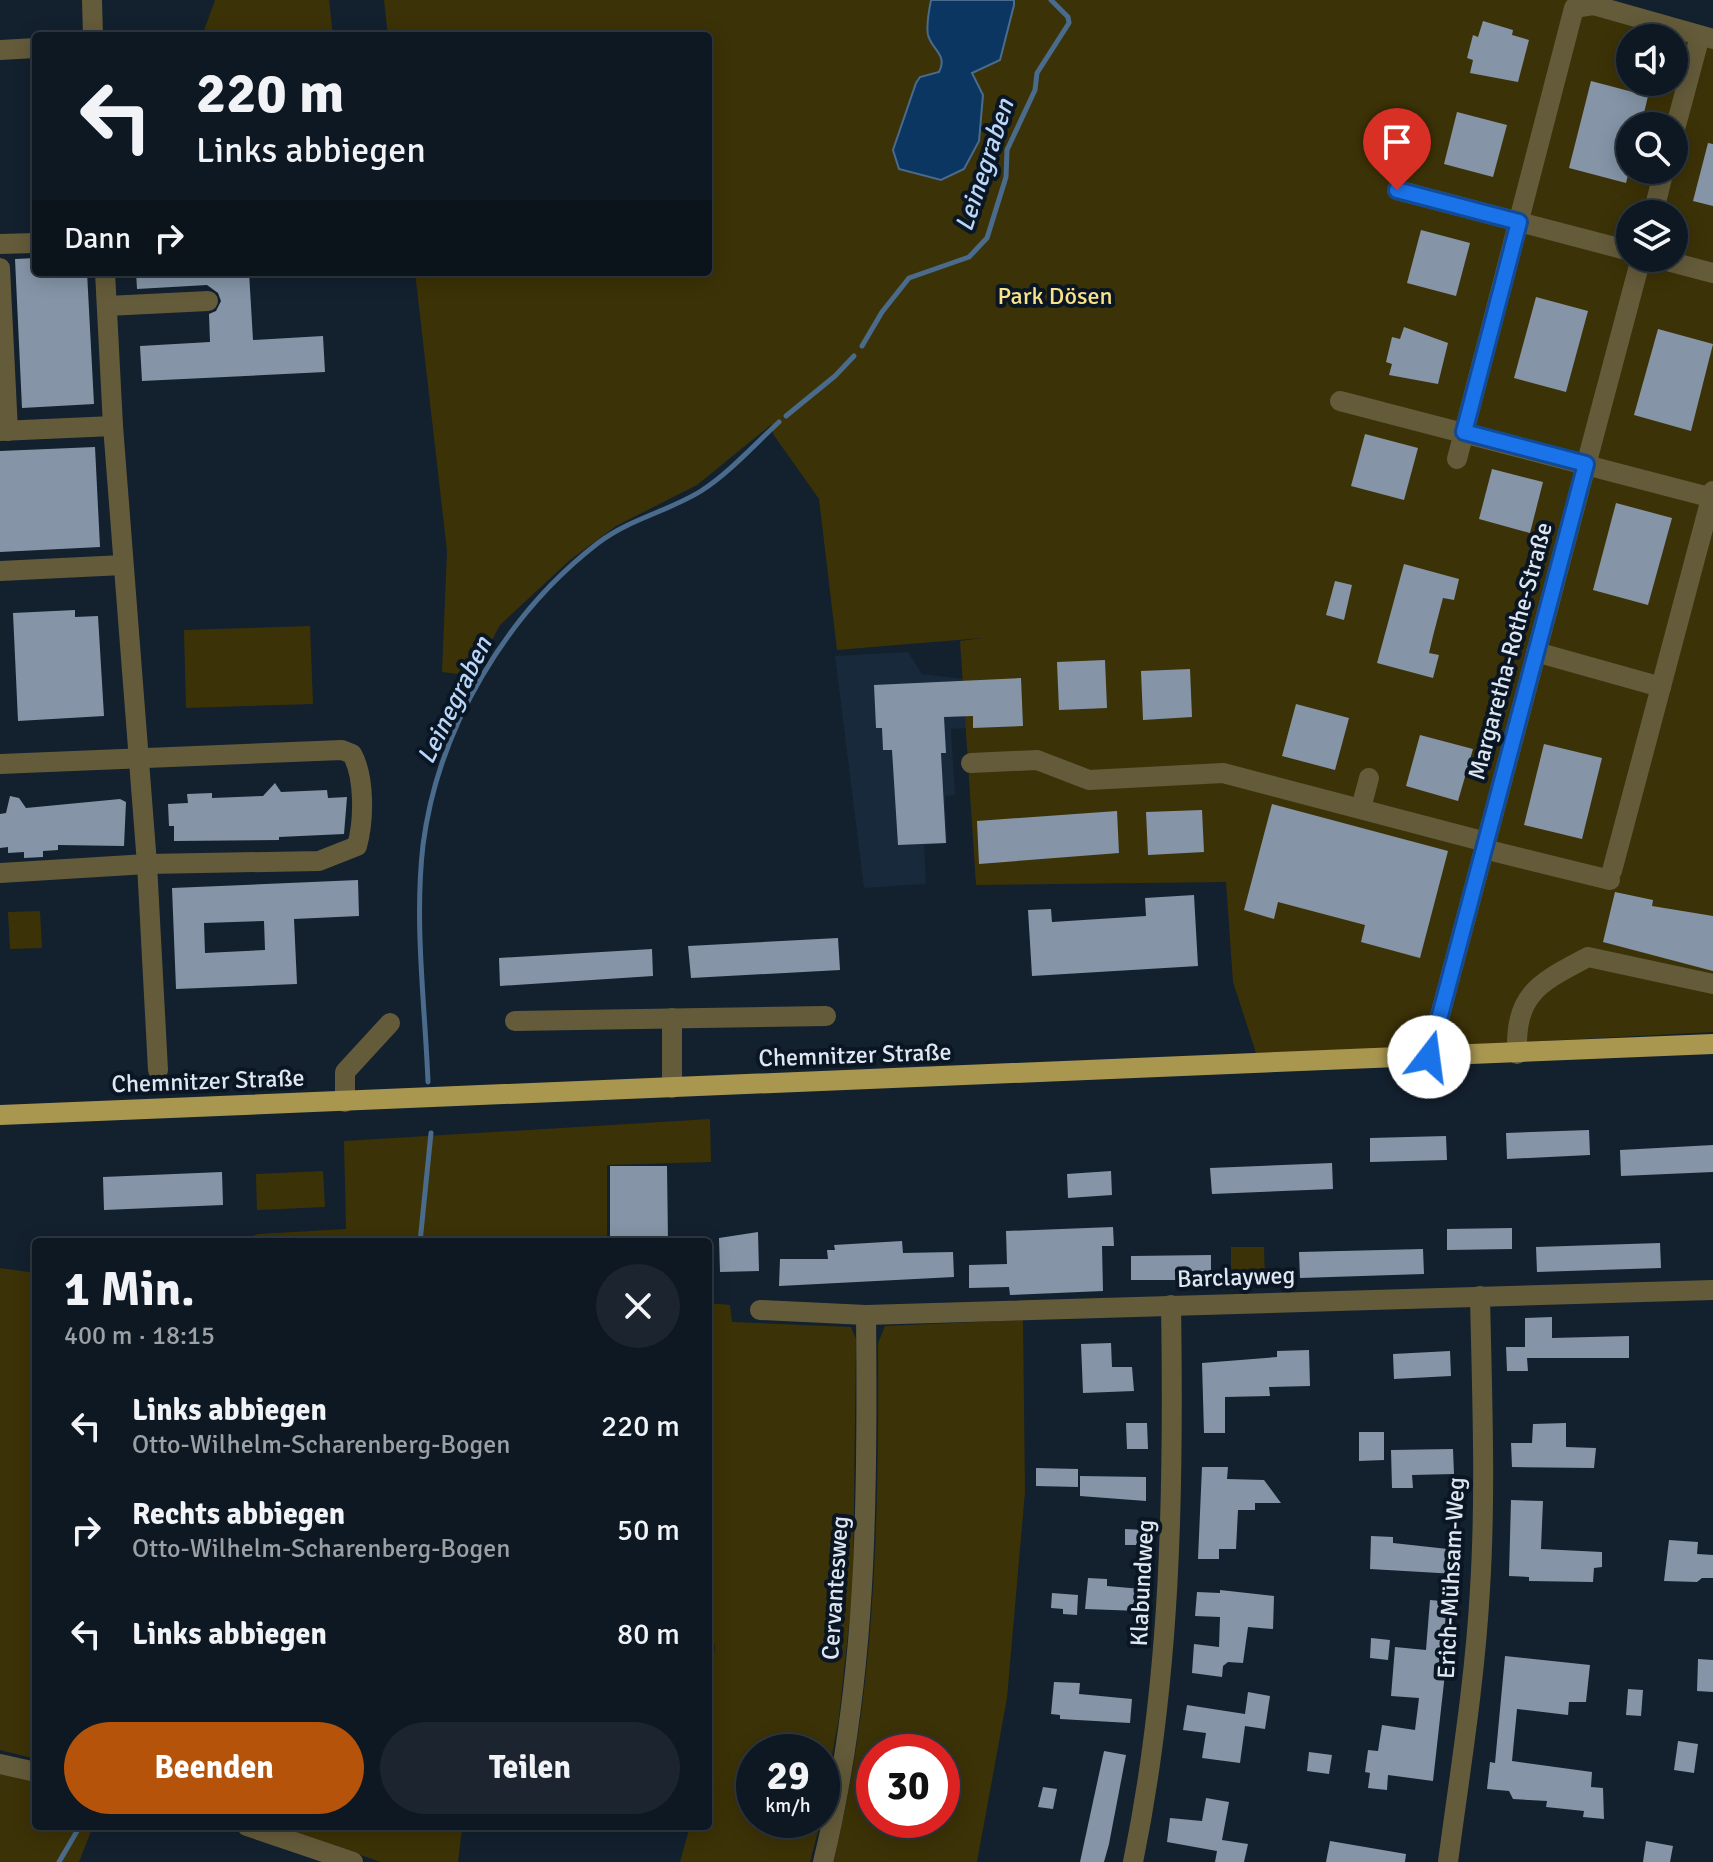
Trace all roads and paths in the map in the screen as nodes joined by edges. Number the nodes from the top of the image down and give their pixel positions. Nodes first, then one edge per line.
1 (92, 0) edge
2 (93, 32) edge
3 (1706, 37) edge
4 (32, 48) edge
5 (0, 50) edge
6 (1681, 112) edge
7 (1397, 190) dead end
8 (1519, 222) junction
9 (32, 243) edge
10 (0, 244) edge
11 (1616, 247) edge
12 (1688, 266) edge
13 (0, 268) edge
14 (1637, 272) edge
15 (1713, 273) edge
16 (105, 276) edge
17 (208, 301) dead end
18 (107, 306) junction
19 (1340, 401) dead end
20 (113, 426) junction
21 (4, 431) edge
22 (1464, 432) junction
23 (1457, 459) dead end
24 (1586, 464) junction
25 (1712, 496) edge
26 (123, 565) junction
27 (0, 571) edge
28 (1536, 652) junction
29 (1661, 687) junction
30 (139, 757) junction
31 (971, 763) dead end
32 (0, 764) edge
33 (1369, 778) dead end
34 (1361, 808) junction
35 (1485, 846) junction
36 (147, 864) junction
37 (0, 873) edge
38 (1713, 984) edge
39 (826, 1016) dead end
40 (672, 1018) junction
41 (515, 1021) dead end
42 (390, 1023) dead end
43 (1713, 1044) edge
44 (1517, 1054) junction
45 (1429, 1057) junction
46 (158, 1070) dead end
47 (672, 1088) junction
48 (345, 1102) junction
49 (0, 1115) edge
50 (1713, 1290) edge
51 (1480, 1296) junction
52 (1171, 1305) junction
53 (760, 1310) dead end
54 (866, 1315) junction
55 (0, 1764) edge
56 (32, 1771) edge
57 (259, 1830) edge
58 (353, 1862) edge
59 (823, 1862) edge
60 (1133, 1862) edge
61 (1448, 1862) edge

1 - 2 street
3 - 6 street
3 - 8 street
4 - 5 street
7 - 8 street
8 - 11 street
8 - 22 street
9 - 10 street
12 - 15 street
13 - 21 street
14 - 24 street, Margaretha-Rothe-Straße
16 - 18 street
17 - 18 street
18 - 20 street
19 - 22 street
20 - 21 street
20 - 26 street
22 - 23 street
22 - 24 street
24 - 25 street
24 - 28 street, Margaretha-Rothe-Straße
25 - 29 street
26 - 27 street
26 - 30 street
28 - 29 street
28 - 35 street, Margaretha-Rothe-Straße
29 - 35 street
30 - 32 street
30 - 36 street
30 - 36 street
31 - 34 street
33 - 34 street
34 - 35 street
35 - 45 street, Margaretha-Rothe-Straße
36 - 37 street
36 - 46 street
38 - 44 street
39 - 40 street
40 - 41 street
40 - 47 street
42 - 48 street
43 - 44 main road, Chemnitzer Straße
44 - 45 main road, Chemnitzer Straße
45 - 47 main road, Chemnitzer Straße
47 - 48 main road, Chemnitzer Straße
48 - 49 main road, Chemnitzer Straße
50 - 51 street, Barclayweg
51 - 52 street, Barclayweg
51 - 61 street, Erich-Mühsam-Weg
52 - 54 street, Barclayweg
52 - 60 street, Klabundweg
53 - 54 street, Barclayweg
54 - 59 street, Cervantesweg
55 - 56 street
57 - 58 street

